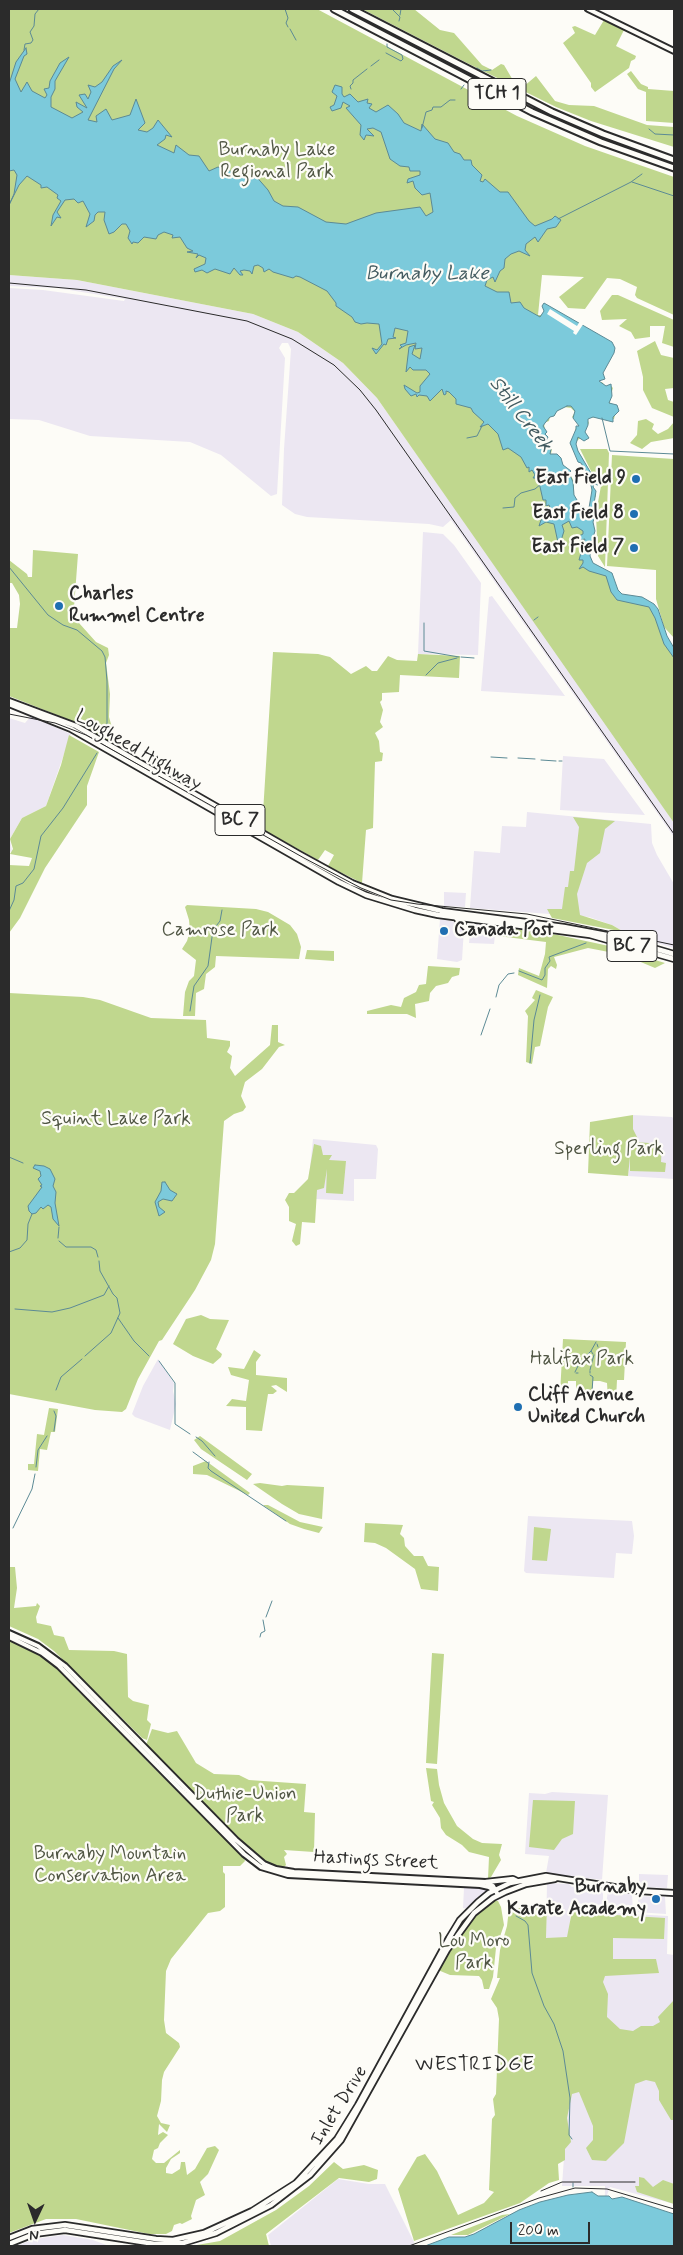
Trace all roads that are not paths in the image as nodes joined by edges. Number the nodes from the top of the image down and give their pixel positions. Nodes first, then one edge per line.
1 (334, 9) edge
2 (352, 9) edge
3 (588, 9) edge
4 (674, 51) edge
5 (674, 160) edge
6 (674, 168) edge
7 (9, 702) edge
8 (456, 918) junction
9 (467, 929) dead end
10 (674, 954) edge
11 (674, 959) edge
12 (9, 1633) edge
13 (9, 1637) edge
14 (251, 1858) junction
15 (555, 1878) junction
16 (517, 1881) junction
17 (486, 1882) junction
18 (496, 1893) junction
19 (674, 1893) edge
20 (9, 2238) edge
21 (140, 2239) junction
22 (9, 2244) edge

1 - 6 highway, TCH 1
2 - 5 highway, TCH 1
3 - 4 main road
7 - 8 main road, Lougheed Highway / BC 7
7 - 10 main road, Lougheed Highway / BC 7
8 - 9 main road
8 - 11 main road, Lougheed Highway / BC 7
12 - 14 main road
13 - 14 main road
14 - 17 main road, Hastings Street
14 - 18 main road, Hastings Street
15 - 16 main road
15 - 18 main road
15 - 19 main road
16 - 17 main road
16 - 18 main road
17 - 18 main road
18 - 21 main road, Inlet Drive
20 - 21 main road
21 - 22 main road

